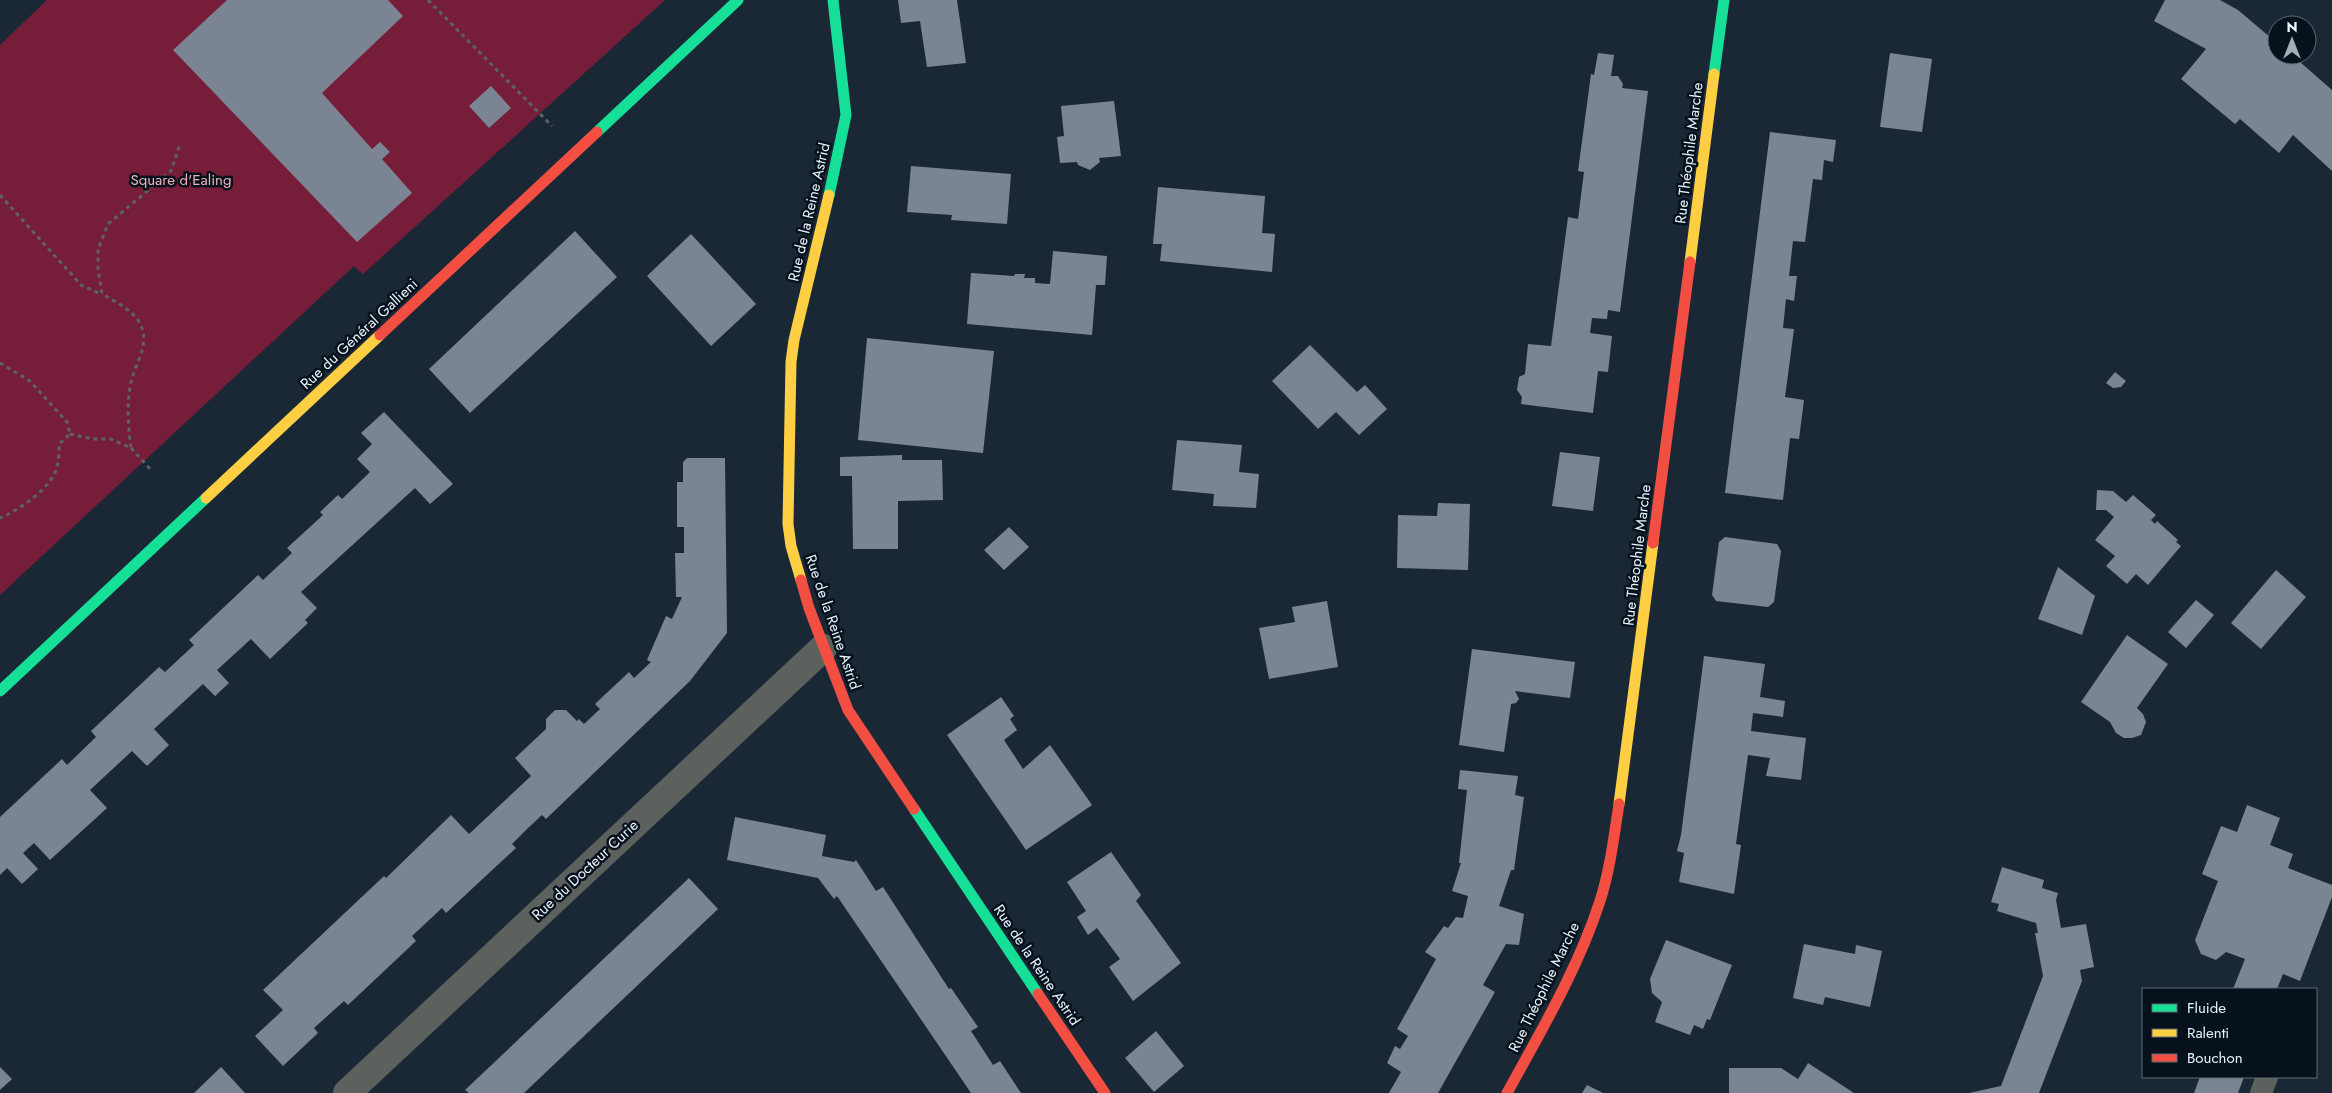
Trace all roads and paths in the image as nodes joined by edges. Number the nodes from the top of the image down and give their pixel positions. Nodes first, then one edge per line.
1 (428, 0) edge
2 (738, 0) edge
3 (833, 0) edge
4 (1724, 0) edge
5 (180, 144) dead end
6 (577, 151) junction
7 (0, 195) edge
8 (102, 294) junction
9 (0, 363) edge
10 (70, 434) junction
11 (130, 448) junction
12 (152, 471) dead end
13 (0, 518) edge
14 (823, 648) junction
15 (0, 690) edge
16 (2268, 1078) edge
17 (347, 1093) edge
18 (1105, 1093) edge
19 (1507, 1093) edge
20 (2260, 1093) edge

1 - 6 path
2 - 6 street, Rue du Général Gallieni
3 - 14 street, Rue de la Reine Astrid
4 - 19 street, Rue Théophile Marche
5 - 8 path
6 - 15 street, Rue du Général Gallieni
7 - 8 path
8 - 11 path
9 - 10 path
10 - 11 path
10 - 13 path
11 - 12 path
14 - 17 street, Rue du Docteur Curie
14 - 18 street, Rue de la Reine Astrid
16 - 20 lane

